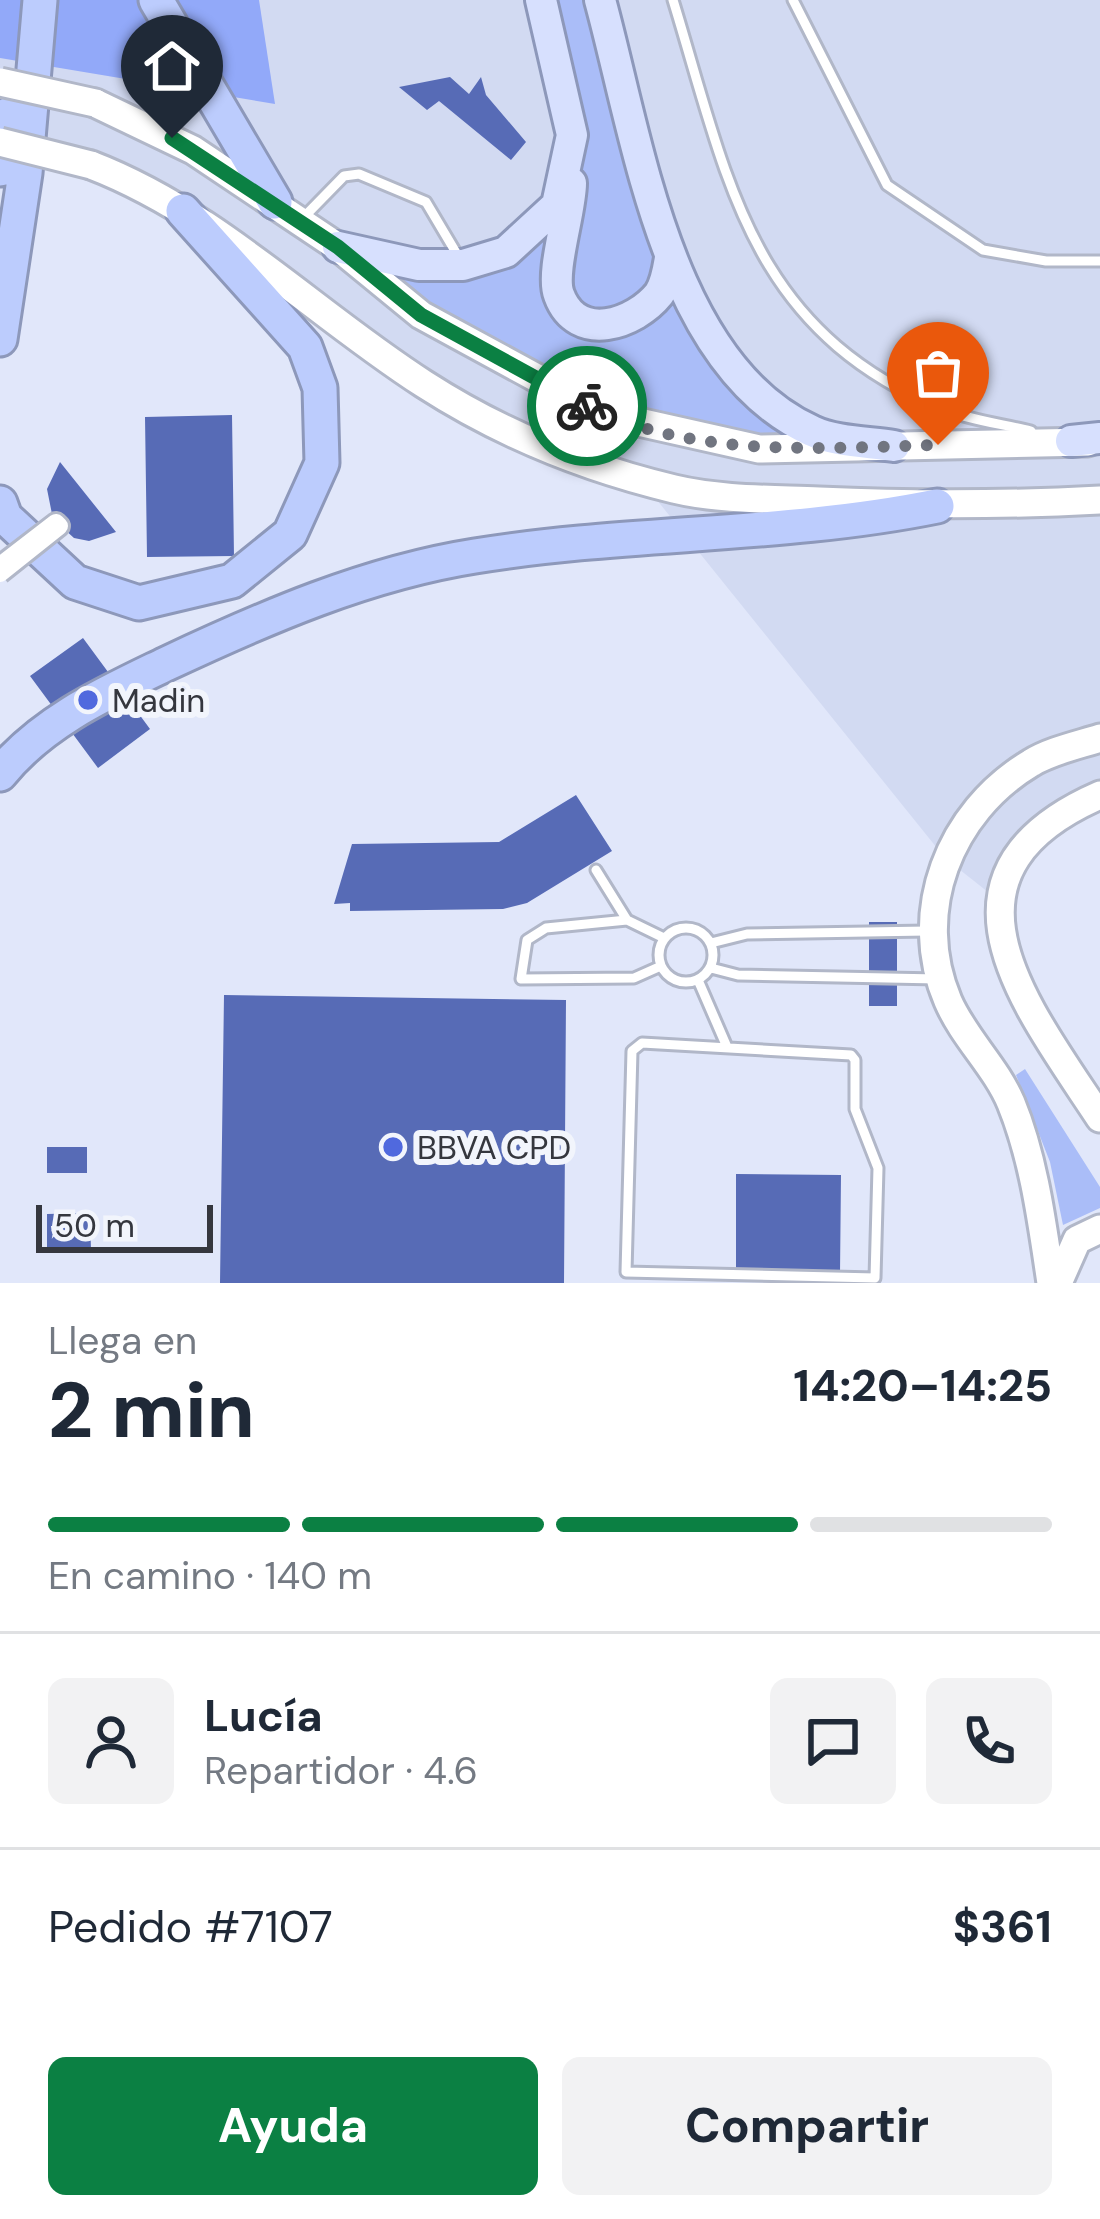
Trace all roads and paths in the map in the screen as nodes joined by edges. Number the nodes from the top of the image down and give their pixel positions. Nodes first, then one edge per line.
1 (26, 0) edge
2 (40, 0) edge
3 (156, 0) edge
4 (541, 0) edge
5 (600, 0) edge
6 (673, 0) edge
7 (794, 0) edge
8 (0, 82) edge
9 (572, 134) junction
10 (0, 142) edge
11 (0, 169) edge
12 (182, 211) junction
13 (288, 212) junction
14 (338, 247) junction
15 (670, 258) junction
16 (1100, 261) edge
17 (464, 265) junction
18 (0, 339) edge
19 (1090, 441) edge
20 (894, 446) junction
21 (1100, 500) edge
22 (0, 502) edge
23 (937, 506) junction
24 (995, 506) junction
25 (1100, 515) edge
26 (1100, 738) edge
27 (0, 774) edge
28 (1100, 795) edge
29 (596, 870) dead end
30 (627, 920) junction
31 (932, 931) junction
32 (664, 938) junction
33 (711, 943) junction
34 (661, 966) junction
35 (710, 968) junction
36 (939, 979) junction
37 (698, 980) junction
38 (727, 1047) junction
39 (1100, 1118) edge
40 (1043, 1233) junction
41 (1088, 1235) edge
42 (1054, 1283) edge

1 - 11 highway
2 - 18 highway
3 - 13 highway
4 - 9 main road
5 - 15 main road
6 - 19 lane
7 - 16 lane
8 - 13 main road, bridge
9 - 15 main road
9 - 17 main road
10 - 12 main road, bridge
12 - 22 highway
12 - 23 main road
13 - 14 main road
13 - 17 lane
14 - 17 main road
14 - 20 main road
15 - 20 main road
19 - 20 main road
21 - 24 main road
23 - 24 main road
23 - 27 highway
24 - 25 main road
26 - 31 main road
28 - 39 main road
29 - 30 lane
30 - 32 lane
30 - 34 lane
31 - 33 lane
31 - 36 main road
32 - 33 lane
32 - 34 lane
33 - 35 lane
34 - 37 lane
35 - 36 lane
35 - 37 lane
36 - 40 main road
37 - 38 lane
38 - 38 lane
40 - 41 main road
40 - 42 main road
41 - 42 main road

